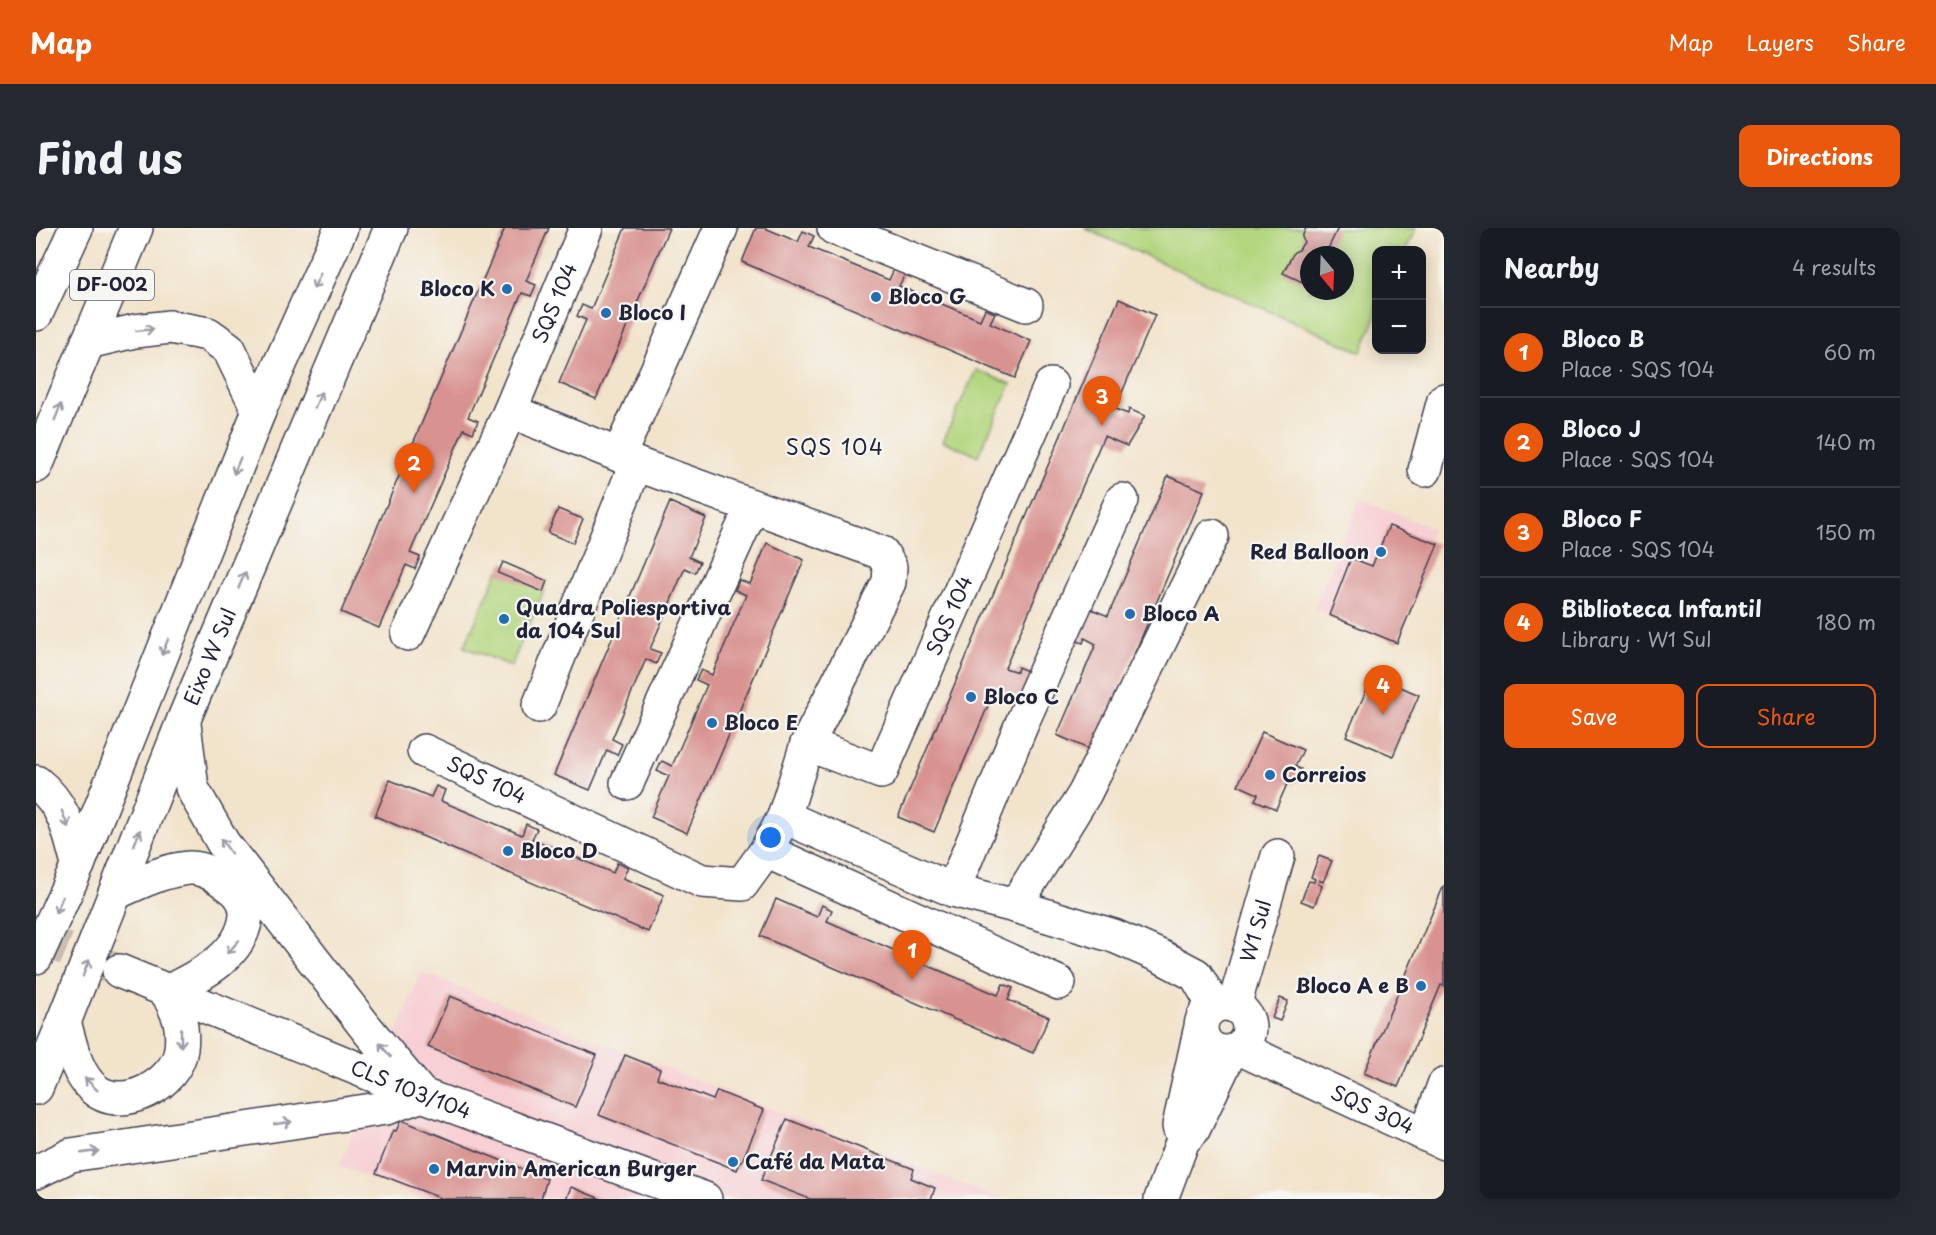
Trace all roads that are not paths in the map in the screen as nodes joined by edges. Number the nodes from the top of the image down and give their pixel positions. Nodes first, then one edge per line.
1 (76, 228) edge
2 (136, 228) edge
3 (341, 228) edge
4 (391, 228) edge
5 (586, 228) edge
6 (721, 228) edge
7 (834, 228) edge
8 (1026, 305) dead end
9 (36, 314) edge
10 (88, 342) junction
11 (1051, 385) dead end
12 (1444, 400) edge
13 (259, 411) junction
14 (510, 411) junction
15 (1444, 440) edge
16 (628, 460) junction
17 (36, 466) edge
18 (1122, 500) dead end
19 (752, 507) junction
20 (1212, 536) dead end
21 (408, 634) dead end
22 (539, 706) dead end
23 (184, 719) junction
24 (807, 744) junction
25 (424, 751) dead end
26 (36, 782) edge
27 (627, 783) dead end
28 (784, 817) junction
29 (766, 851) junction
30 (1278, 856) dead end
31 (78, 865) junction
32 (953, 890) junction
33 (115, 892) junction
34 (1015, 906) junction
35 (36, 957) edge
36 (119, 971) tunnel mouth
37 (1059, 983) dead end
38 (167, 992) junction
39 (64, 1022) junction
40 (1228, 1027) junction
41 (1444, 1085) edge
42 (36, 1088) edge
43 (422, 1095) junction
44 (1435, 1139) edge
45 (36, 1172) edge
46 (705, 1199) edge
47 (1161, 1199) edge

1 - 9 main road, DF-002
2 - 10 main road, DF-002
3 -> 13 main road
23 -> 4 main road, Eixo W Sul
5 - 14 main road, SQS 104
6 - 16 main road
7 - 8 main road
10 -> 13 main road
17 -> 10 main road, DF-002
11 - 24 main road, SQS 104
12 - 15 main road
13 -> 31 main road
14 - 16 main road, SQS 104
14 - 21 main road, SQS 104
16 - 19 main road, SQS 104
16 - 22 main road
18 - 32 main road
19 - 24 main road, SQS 104
19 - 27 main road
20 - 34 main road
33 -> 23 main road, Eixo W Sul
43 -> 23 main road
24 - 28 main road, SQS 104
25 - 29 main road, SQS 104
26 -> 31 main road
28 - 29 main road, SQS 104
28 - 32 main road
29 - 37 main road
30 - 40 main road, W1 Sul
31 -> 35 main road
32 - 34 main road
33 -> 38 main road
39 -> 33 main road, Eixo W Sul
34 - 40 main road
36 - 38 main road, CLS 103/104
38 -> 39 main road
38 - 43 main road, CLS 103/104
39 - 42 main road, Eixo W Sul
40 - 44 main road, SQS 304
40 - 47 main road, W1 Sul
41 - 44 main road, SQS 304
45 -> 43 main road
43 - 46 main road, CLS 103/104

